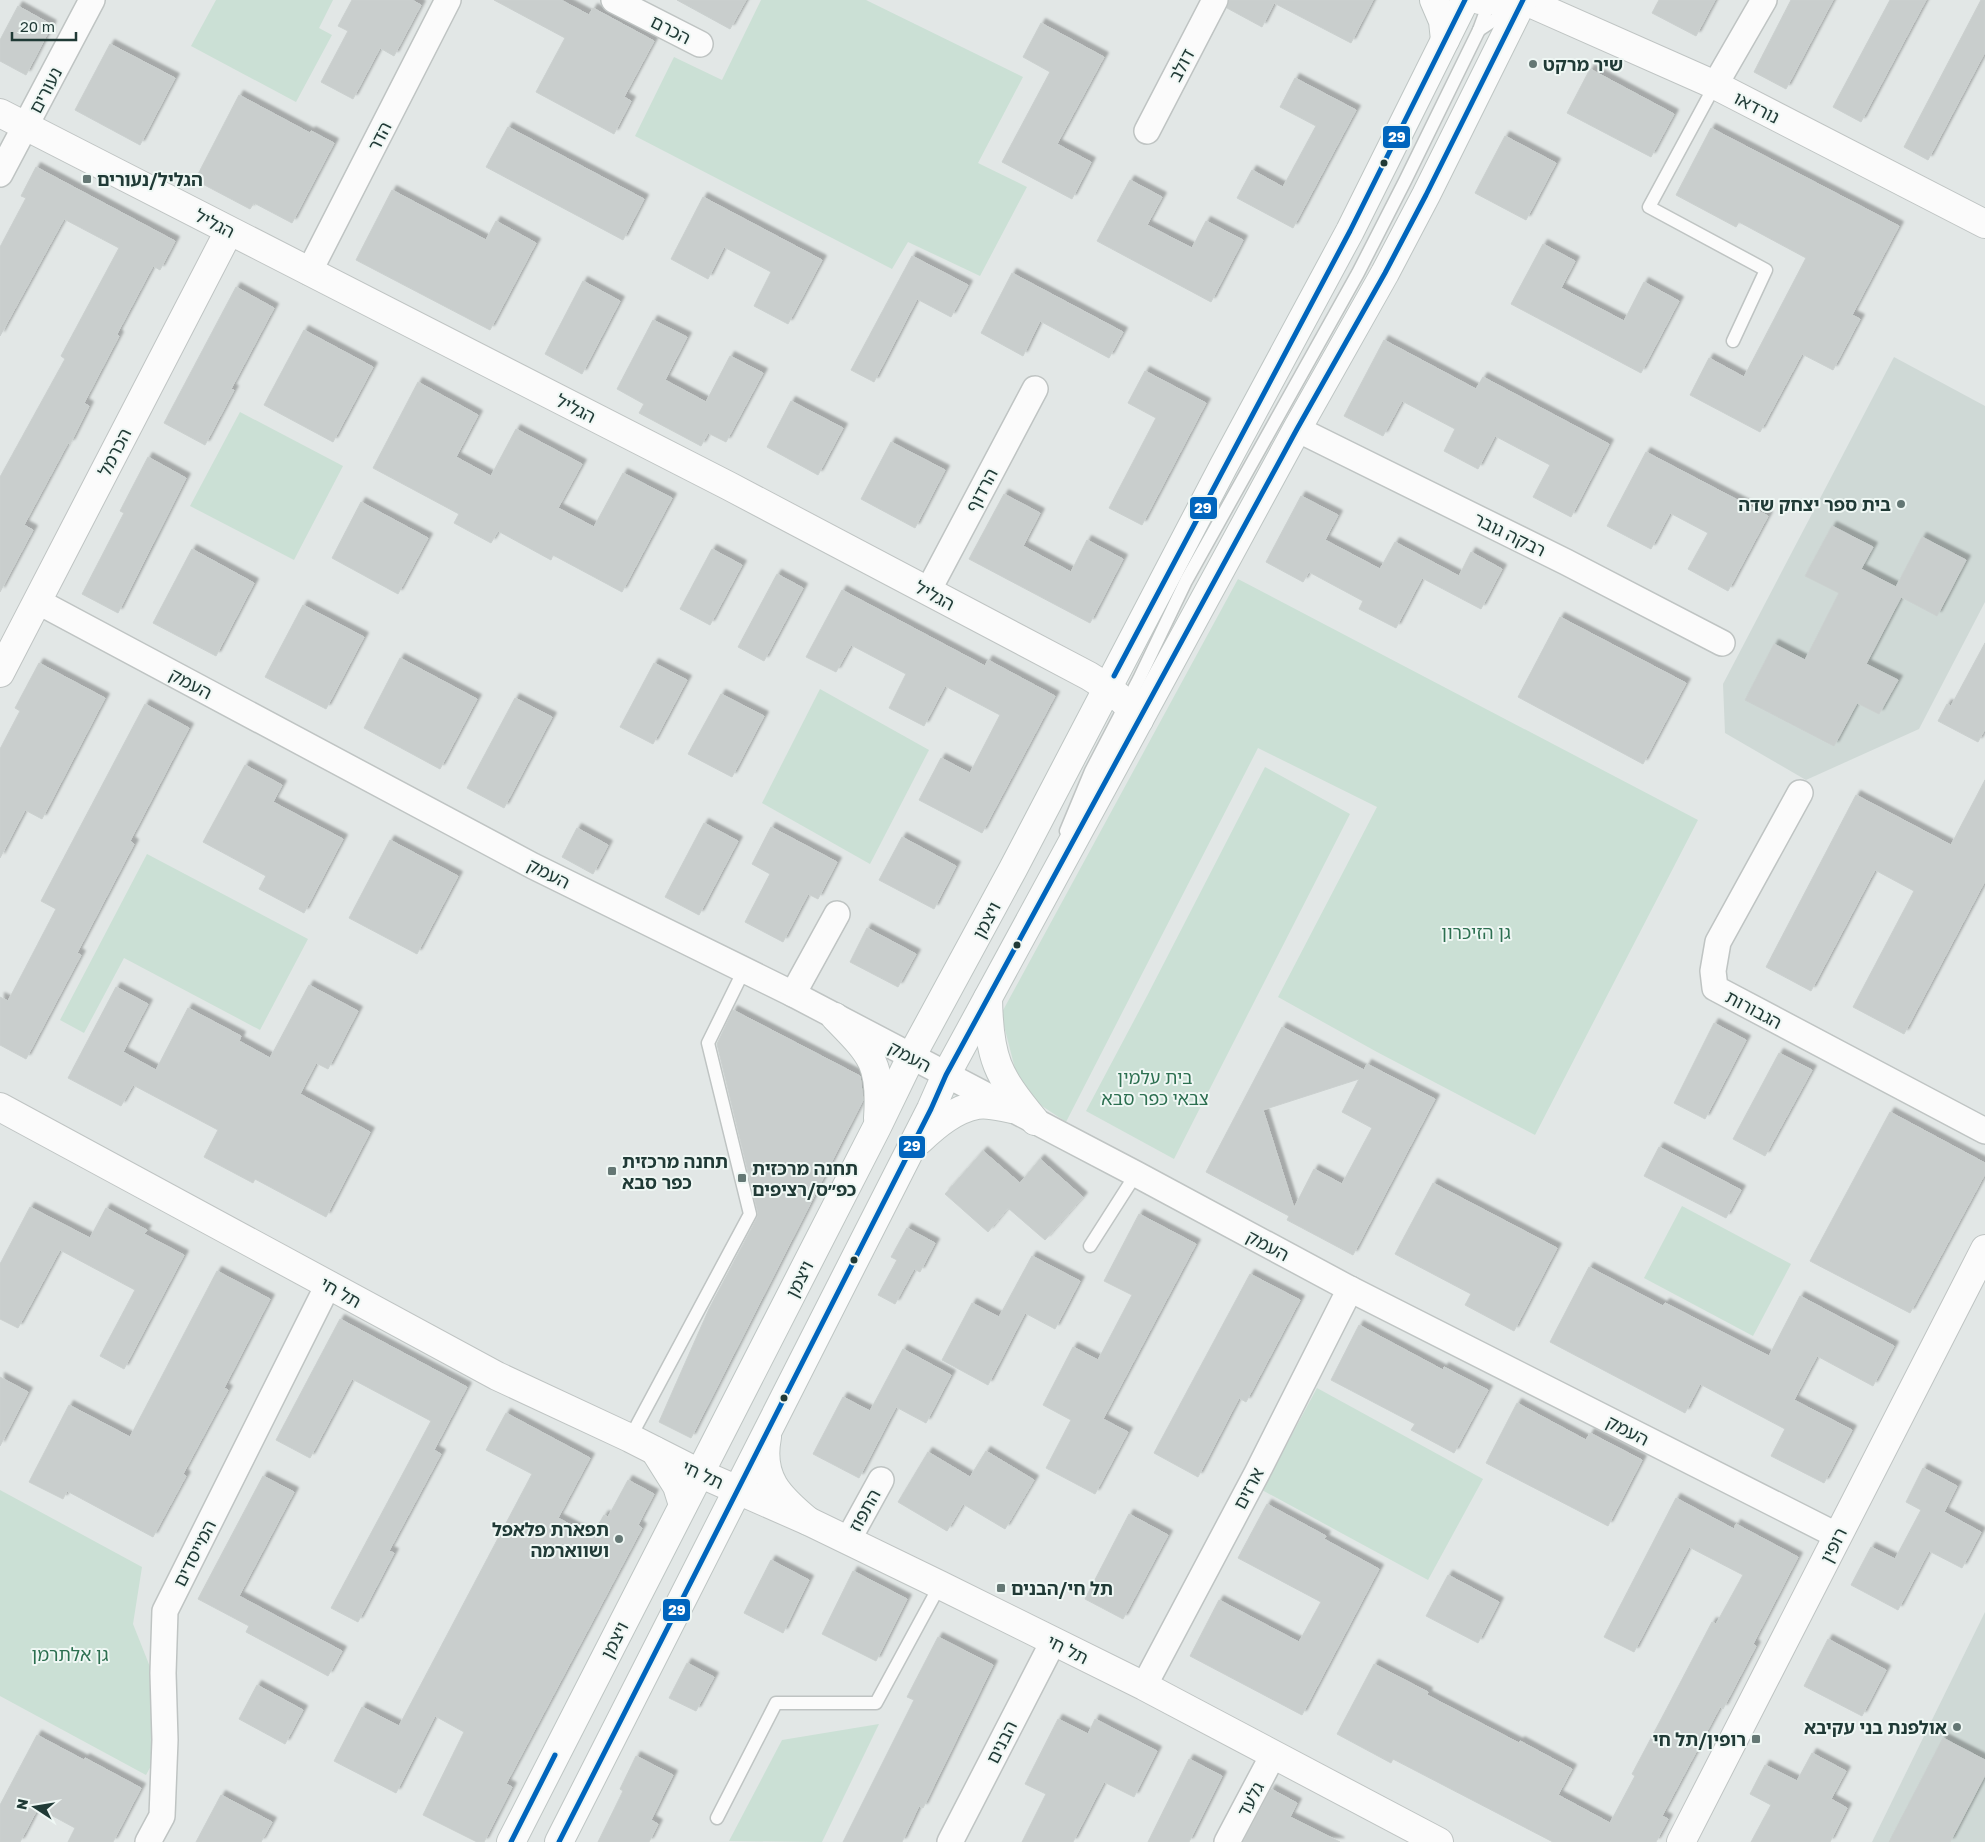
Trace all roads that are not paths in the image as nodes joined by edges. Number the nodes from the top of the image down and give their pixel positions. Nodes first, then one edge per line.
1 (92, 0) edge
2 (448, 0) edge
3 (614, 0) edge
4 (1215, 0) edge
5 (1434, 0) edge
6 (1481, 0) edge
7 (1523, 0) edge
8 (1764, 0) edge
9 (1479, 30) junction
10 (1445, 40) junction
11 (700, 44) dead end
12 (1715, 85) junction
13 (0, 113) edge
14 (26, 126) junction
15 (1147, 131) dead end
16 (0, 174) edge
17 (1985, 224) edge
18 (229, 231) junction
19 (309, 272) junction
20 (1733, 341) dead end
21 (1035, 389) dead end
22 (1297, 429) junction
23 (1186, 581) junction
24 (928, 591) junction
25 (37, 601) junction
26 (1722, 644) dead end
27 (0, 673) edge
28 (1124, 703) junction
29 (1800, 793) dead end
30 (837, 914) dead end
31 (744, 970) junction
32 (793, 994) junction
33 (988, 998) junction
34 (835, 1017) junction
35 (911, 1057) junction
36 (946, 1075) junction
37 (0, 1107) edge
38 (1024, 1115) junction
39 (877, 1127) junction
40 (1985, 1131) edge
41 (912, 1148) junction
42 (1136, 1174) junction
43 (1090, 1246) dead end
44 (1985, 1249) edge
45 (328, 1285) junction
46 (1350, 1289) junction
47 (770, 1426) junction
48 (630, 1438) junction
49 (655, 1451) junction
50 (699, 1474) junction
51 (881, 1480) dead end
52 (738, 1490) junction
53 (684, 1505) junction
54 (808, 1521) junction
55 (1838, 1536) junction
56 (848, 1540) junction
57 (940, 1585) junction
58 (1053, 1642) junction
59 (1144, 1686) junction
60 (1273, 1755) junction
61 (717, 1818) dead end
62 (148, 1842) edge
63 (511, 1842) edge
64 (559, 1842) edge
65 (950, 1842) edge
66 (1227, 1842) edge
67 (1439, 1842) edge
68 (1681, 1842) edge

1 - 14 street, נעורים
2 - 19 street, הדר
3 - 11 street, הכרם
4 - 15 street, דולב
5 - 10 main road
6 - 7 main road
6 - 9 lane
6 - 10 main road, ויצמן
7 - 9 lane
7 - 12 main road, נורדאו
7 - 22 main road, ויצמן
8 - 12 street
9 - 23 lane
10 - 28 main road, ויצמן
12 - 17 main road, נורדאו
12 - 20 lane
13 - 14 main road, הגליל
14 - 16 street, נעורים
14 - 18 main road, הגליל
18 - 19 main road, הגליל
18 - 25 main road, הכרמל
19 - 24 main road, הגליל
21 - 24 street, הרדוף
22 - 26 street, רבקה גובר
22 - 28 main road, ויצמן
23 - 28 lane
23 - 28 lane
24 - 28 main road, הגליל
25 - 27 main road, הכרמל
25 - 31 street, העמק
28 - 33 main road, ויצמן
28 - 35 main road, ויצמן
29 - 40 street, הגבורות
30 - 32 street
31 - 32 street, העמק
31 - 48 lane
32 - 34 street, העמק
33 - 36 main road, ויצמן
33 - 38 main road
34 - 35 street, העמק
34 - 39 main road
35 - 36 street, העמק
35 - 39 main road, ויצמן
36 - 38 street, העמק
36 - 41 main road, ויצמן
37 - 45 main road, תל חי
38 - 41 main road
38 - 42 street, העמק
39 - 50 main road, ויצמן
41 - 47 main road, ויצמן
42 - 43 lane
42 - 46 street, העמק
44 - 55 main road, רופין
45 - 48 main road, תל חי
45 - 62 street, המייסדים
46 - 55 street, העמק
46 - 59 street, ארזים
47 - 52 main road, ויצמן
47 - 54 main road
48 - 49 main road, תל חי
49 - 50 main road, תל חי
49 - 53 main road
50 - 52 main road, תל חי
50 - 53 main road, ויצמן
51 - 56 street, התפוז
52 - 54 main road, תל חי
52 - 64 main road, ויצמן
53 - 63 main road, ויצמן
54 - 56 main road, תל חי
55 - 68 main road, רופין
56 - 57 main road, תל חי
57 - 58 main road, תל חי
57 - 61 lane
58 - 59 main road, תל חי
58 - 65 street, הבנים
59 - 60 main road, תל חי
60 - 66 street, גלעד
60 - 67 main road, תל חי

